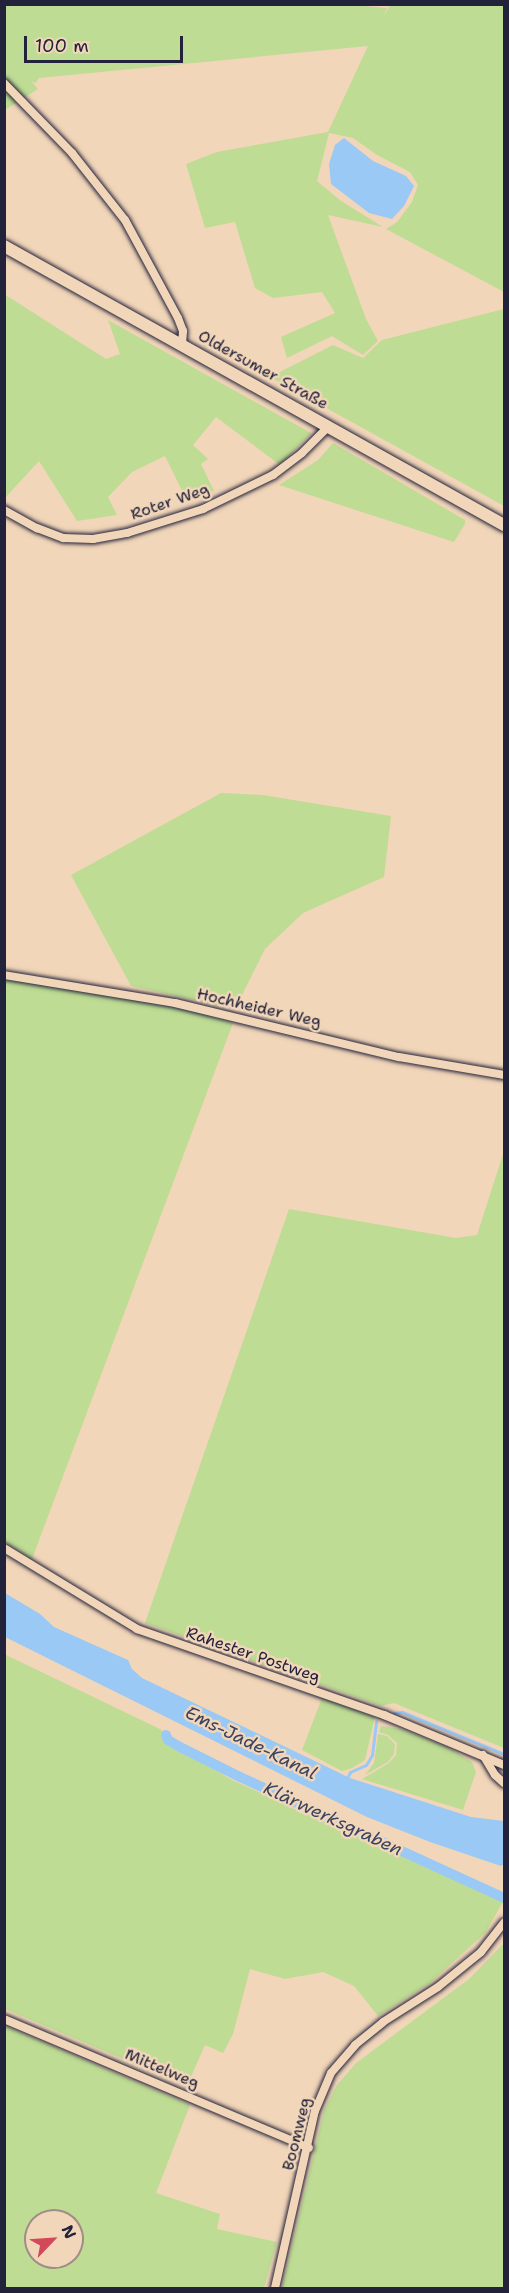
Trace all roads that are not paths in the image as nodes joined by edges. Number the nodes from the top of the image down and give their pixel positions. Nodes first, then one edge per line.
1 (4, 83) edge
2 (4, 246) edge
3 (182, 345) junction
4 (329, 426) junction
5 (4, 510) edge
6 (504, 525) edge
7 (4, 975) edge
8 (504, 1075) edge
9 (4, 1548) edge
10 (483, 1755) junction
11 (504, 1765) edge
12 (504, 1783) edge
13 (504, 1923) edge
14 (4, 2019) edge
15 (309, 2148) junction
16 (275, 2289) edge

1 - 3 street
2 - 3 main road, Oldersumer Straße
3 - 4 main road, Oldersumer Straße
4 - 5 street, Roter Weg
4 - 6 main road, Oldersumer Straße
7 - 8 street, Hochheider Weg
9 - 10 street, Rahester Postweg
10 - 11 street, Rahester Postweg
10 - 12 street
13 - 15 street, Boomweg
14 - 15 street, Mittelweg
15 - 16 street, Boomweg

